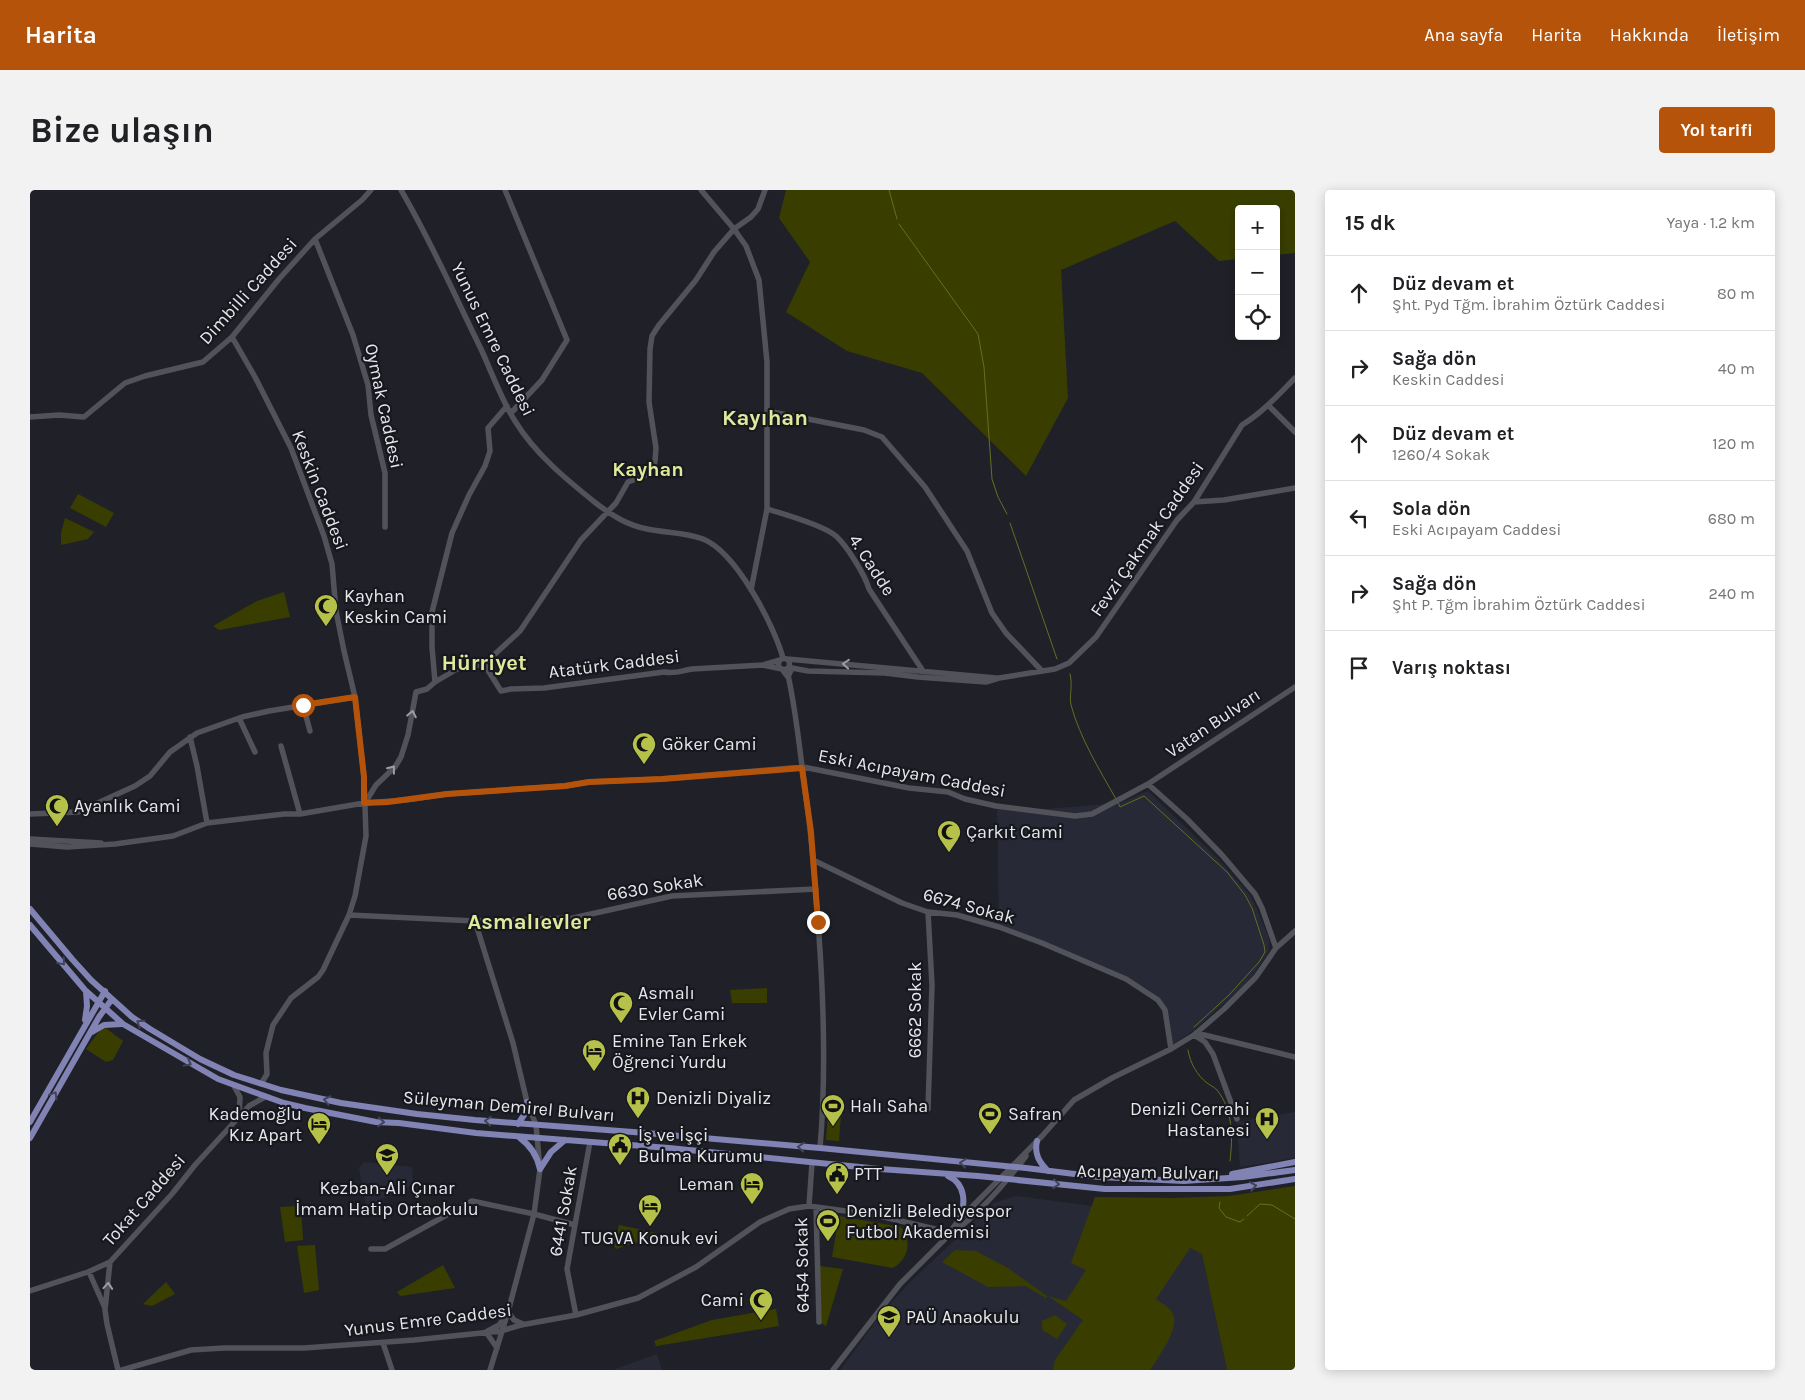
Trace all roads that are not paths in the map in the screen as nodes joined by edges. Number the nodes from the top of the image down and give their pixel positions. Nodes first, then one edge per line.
1 (371, 190) edge
2 (401, 190) edge
3 (505, 190) edge
4 (701, 190) edge
5 (764, 190) edge
6 (734, 229) junction
7 (315, 239) junction
8 (232, 337) junction
9 (1295, 378) edge
10 (1268, 405) junction
11 (507, 406) junction
12 (767, 412) junction
13 (511, 413) junction
14 (30, 417) edge
15 (1295, 432) edge
16 (1295, 488) edge
17 (1194, 502) junction
18 (767, 509) junction
19 (608, 511) junction
20 (385, 527) dead end
21 (751, 590) junction
22 (783, 659) junction
23 (484, 664) junction
24 (763, 665) junction
25 (786, 669) junction
26 (1042, 671) junction
27 (923, 672) junction
28 (788, 677) junction
29 (999, 678) junction
30 (435, 682) junction
31 (1295, 687) edge
32 (355, 697) junction
33 (303, 705) junction
34 (239, 718) junction
35 (310, 730) dead end
36 (190, 737) junction
37 (281, 746) dead end
38 (255, 752) dead end
39 (802, 768) junction
40 (1148, 784) junction
41 (368, 801) junction
42 (30, 814) edge
43 (300, 814) junction
44 (207, 823) junction
45 (30, 839) edge
46 (30, 844) edge
47 (115, 844) junction
48 (814, 860) junction
49 (816, 888) junction
50 (30, 909) edge
51 (928, 912) junction
52 (349, 915) junction
53 (475, 921) junction
54 (30, 926) edge
55 (1295, 931) edge
56 (1276, 948) junction
57 (86, 991) junction
58 (105, 992) junction
59 (112, 999) junction
60 (98, 1002) junction
61 (105, 1009) junction
62 (123, 1024) junction
63 (84, 1027) junction
64 (91, 1033) junction
65 (1195, 1034) junction
66 (1171, 1049) junction
67 (1295, 1057) edge
68 (261, 1084) junction
69 (234, 1086) junction
70 (266, 1097) junction
71 (527, 1102) junction
72 (928, 1109) dead end
73 (238, 1118) junction
74 (1237, 1119) dead end
75 (30, 1122) edge
76 (518, 1124) junction
77 (536, 1125) junction
78 (518, 1137) junction
79 (30, 1138) edge
80 (537, 1138) junction
81 (565, 1140) junction
82 (1037, 1141) junction
83 (590, 1142) junction
84 (820, 1148) junction
85 (812, 1162) junction
86 (1295, 1162) edge
87 (1015, 1165) junction
88 (540, 1168) junction
89 (1026, 1168) joint
90 (1295, 1170) edge
91 (1048, 1171) junction
92 (942, 1174) junction
93 (1004, 1179) junction
94 (1295, 1179) edge
95 (1197, 1180) junction
96 (809, 1206) junction
97 (816, 1207) junction
98 (534, 1214) junction
99 (959, 1220) junction
100 (575, 1225) junction
101 (944, 1240) junction
102 (372, 1249) dead end
103 (110, 1262) junction
104 (89, 1272) junction
105 (32, 1290) edge
106 (105, 1310) junction
107 (508, 1312) junction
108 (576, 1314) junction
109 (818, 1322) dead end
110 (522, 1324) junction
111 (501, 1331) junction
112 (486, 1332) junction
113 (382, 1343) junction
114 (498, 1347) junction
115 (118, 1370) edge
116 (122, 1370) edge
117 (392, 1370) edge
118 (490, 1370) edge
119 (833, 1370) edge

1 - 7 street, Dimbilli Caddesi
2 - 11 street, Yunus Emre Caddesi
3 - 13 street
4 - 6 street
5 - 6 street
6 - 12 street
6 - 19 street
7 - 8 street, Dimbilli Caddesi
7 - 20 street, Oymak Caddesi
8 - 14 street, Dimbilli Caddesi
8 - 32 street, Keskin Caddesi
9 - 10 street, Fevzi Çakmak Caddesi
10 - 15 street
10 - 17 street, Fevzi Çakmak Caddesi
11 - 13 street, Yunus Emre Caddesi
11 - 30 street
12 - 18 street
12 - 26 street
13 - 19 street, Yunus Emre Caddesi
16 - 17 street
17 - 26 street, Fevzi Çakmak Caddesi
18 - 21 street
18 - 27 street, 4. Cadde
19 - 21 street, Yunus Emre Caddesi
19 - 23 street
21 - 22 street, Yunus Emre Caddesi
22 - 24 street
22 - 25 street, Yunus Emre Caddesi
27 -> 22 street
23 - 24 street, Atatürk Caddesi
23 - 30 street
24 - 25 street
25 - 28 street
25 - 28 street
25 - 29 street
26 - 29 street, Fevzi Çakmak Caddesi
27 - 29 street
28 - 39 street
41 -> 30 street
31 - 40 street, Vatan Bulvarı
32 - 33 street
32 - 41 street, Keskin Caddesi
33 - 34 street
33 - 35 street
34 - 36 street
34 - 38 street
36 - 42 street
36 - 44 street
37 - 43 street
39 - 40 street, Eski Acıpayam Caddesi
39 - 41 street, Eski Acıpayam Caddesi
39 - 48 street
40 - 56 street
41 - 43 street, Eski Acıpayam Caddesi
41 - 52 street, Keskin Caddesi
43 - 44 street, Eski Acıpayam Caddesi
44 - 47 street, Eski Acıpayam Caddesi
45 - 47 street
46 - 47 street
48 - 49 street
48 - 51 street, 6674 Sokak
49 - 53 street, 6630 Sokak
49 - 84 street
50 - 58 main road, Süleyman Demirel Bulvarı
51 - 66 street, 6674 Sokak
51 - 72 street, 6662 Sokak
52 - 53 street, 6630 Sokak
52 - 68 street, Keskin Caddesi
53 - 71 street
54 -> 57 main road, Süleyman Demirel Bulvarı
55 - 56 street
56 - 65 street
57 - 60 main road, Süleyman Demirel Bulvarı
57 - 63 main road
58 - 59 main road, Süleyman Demirel Bulvarı
58 - 60 main road
59 - 61 main road
68 -> 59 main road, Süleyman Demirel Bulvarı
60 - 61 main road, Süleyman Demirel Bulvarı
60 - 63 main road
61 - 62 main road, Süleyman Demirel Bulvarı
61 - 64 main road
62 - 64 main road
62 -> 69 main road, Süleyman Demirel Bulvarı
63 - 75 main road
79 -> 64 main road
65 - 66 street
65 - 67 street
65 - 74 street
66 - 82 street
76 -> 68 main road, Süleyman Demirel Bulvarı
69 - 70 main road, Süleyman Demirel Bulvarı
69 - 73 street
70 - 73 street, Tokat Caddesi
70 -> 78 main road, Süleyman Demirel Bulvarı
71 - 76 main road
71 - 77 street
73 - 103 street, Tokat Caddesi
76 - 77 main road, Süleyman Demirel Bulvarı
77 - 80 street
84 -> 77 main road, Süleyman Demirel Bulvarı
78 - 80 main road, Süleyman Demirel Bulvarı
78 - 88 main road
80 - 81 main road, Süleyman Demirel Bulvarı
80 - 88 street
81 - 83 main road, Süleyman Demirel Bulvarı
81 - 88 main road
82 - 87 street
82 - 91 main road
83 - 85 main road, Süleyman Demirel Bulvarı
83 - 100 street, 6441 Sokak
87 -> 84 main road, Süleyman Demirel Bulvarı
85 - 92 main road, Süleyman Demirel Bulvarı
85 - 96 street, 6454 Sokak
86 - 95 main road
87 - 89 main road, Süleyman Demirel Bulvarı
87 - 93 street
88 - 98 street
89 - 91 main road, Acıpayam Bulvarı
90 - 95 main road, Acıpayam Bulvarı
91 - 95 main road, Acıpayam Bulvarı
92 - 93 main road, Süleyman Demirel Bulvarı
92 - 99 main road
93 -> 94 main road, Acıpayam Bulvarı
93 - 99 street
93 - 101 street
96 - 97 street, Yunus Emre Caddesi
96 - 108 street, Yunus Emre Caddesi
97 - 101 street, Yunus Emre Caddesi
97 - 109 street, 6454 Sokak
98 - 100 street
98 - 102 street
98 - 107 street
99 - 101 street
100 - 108 street, 6441 Sokak
101 - 119 street
103 - 104 street, Tokat Caddesi
106 -> 103 street
104 - 105 street, Tokat Caddesi
104 - 106 street
106 - 115 street
107 - 110 street
107 - 111 street
107 - 112 street
108 - 110 street, Yunus Emre Caddesi
110 - 111 street, Yunus Emre Caddesi
110 - 114 street
111 - 112 street, Yunus Emre Caddesi
111 - 114 street
112 - 113 street, Yunus Emre Caddesi
112 - 114 street
113 - 116 street, Yunus Emre Caddesi
113 - 117 street
114 - 118 street

